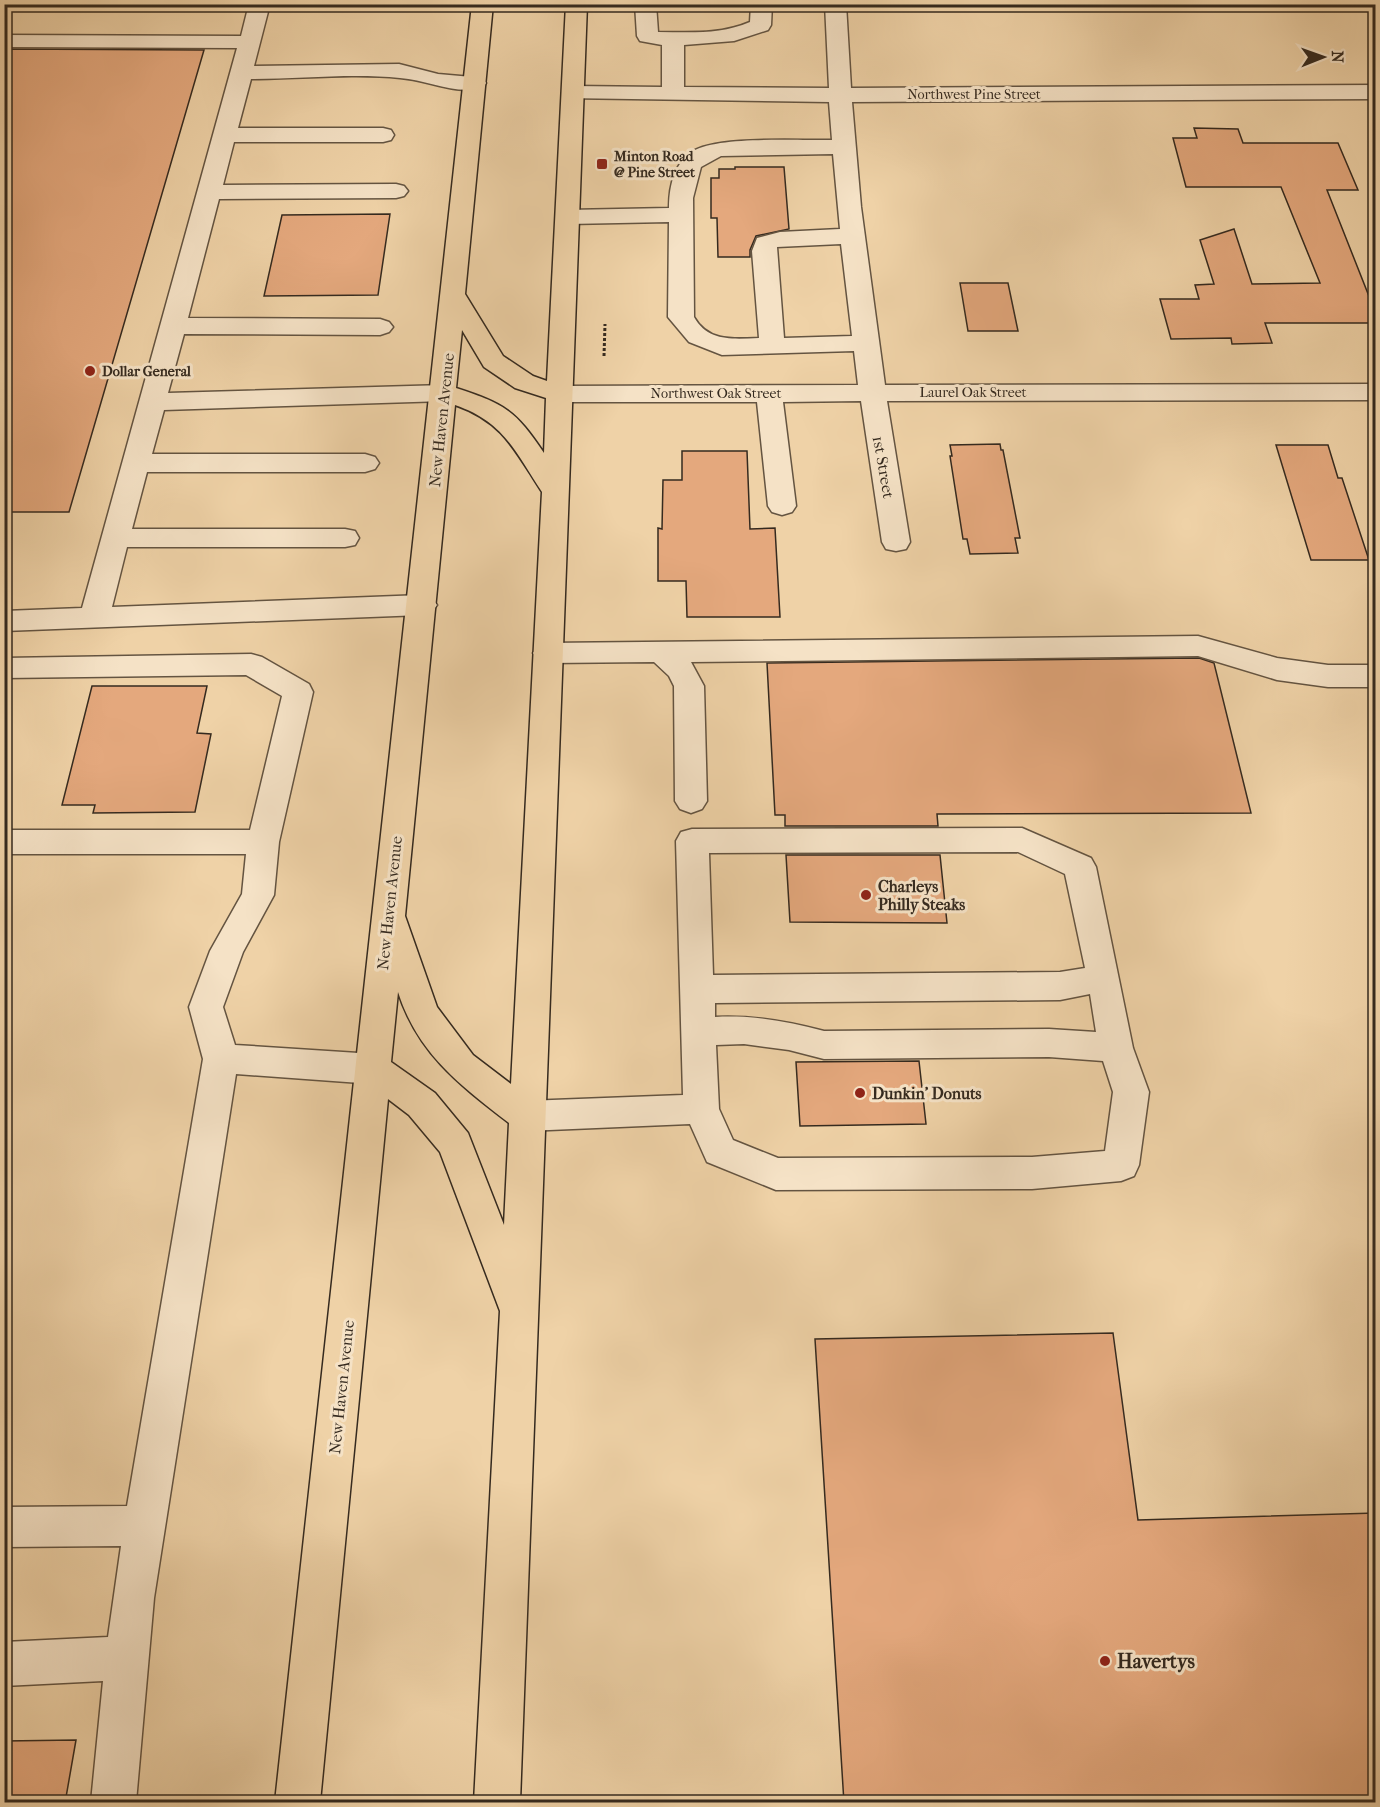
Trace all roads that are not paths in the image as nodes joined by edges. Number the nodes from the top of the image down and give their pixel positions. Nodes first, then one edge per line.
1 (260, 4) edge
2 (483, 4) edge
3 (577, 4) edge
4 (645, 4) edge
5 (762, 4) edge
6 (835, 4) edge
7 (673, 38) junction
8 (4, 40) edge
9 (250, 42) junction
10 (242, 73) junction
11 (475, 83) junction
12 (1376, 92) edge
13 (573, 93) junction
14 (673, 94) junction
15 (838, 95) junction
16 (225, 135) junction
17 (383, 135) dead end
18 (844, 147) junction
19 (396, 191) dead end
20 (210, 192) junction
21 (681, 215) junction
22 (568, 217) junction
23 (854, 236) junction
24 (453, 292) junction
25 (174, 326) junction
26 (380, 327) dead end
27 (865, 344) junction
28 (772, 346) junction
29 (870, 392) junction
30 (1376, 392) edge
31 (444, 393) junction
32 (769, 393) junction
33 (561, 394) junction
34 (153, 402) junction
35 (136, 463) junction
36 (365, 463) dead end
37 (555, 492) junction
38 (782, 506) dead end
39 (116, 538) junction
40 (345, 538) dead end
41 (896, 542) dead end
42 (422, 604) junction
43 (94, 619) junction
44 (4, 621) edge
45 (548, 653) junction
46 (662, 653) junction
47 (4, 668) edge
48 (1376, 676) edge
49 (691, 801) dead end
50 (4, 842) edge
51 (263, 842) junction
52 (388, 910) junction
53 (1104, 978) junction
54 (697, 989) junction
55 (698, 1032) junction
56 (1116, 1048) junction
57 (221, 1059) junction
58 (374, 1069) junction
59 (700, 1109) junction
60 (526, 1116) junction
61 (518, 1312) junction
62 (144, 1526) junction
63 (4, 1527) edge
64 (126, 1658) junction
65 (4, 1664) edge
66 (113, 1803) edge
67 (297, 1803) edge
68 (497, 1803) edge

1 - 9 street
2 - 11 main road, New Haven Avenue
3 - 13 main road
4 - 7 street
5 - 7 street
6 - 15 street
7 - 14 street
8 - 9 street
9 - 10 street
10 - 11 street
10 - 16 street
11 - 24 main road, New Haven Avenue
12 - 15 street, Northwest Pine Street
13 - 14 street, Northwest Pine Street
13 - 22 main road
14 - 15 street, Northwest Pine Street
15 - 18 street
16 - 17 street
16 - 20 street
18 - 21 street
18 - 23 street
19 - 20 street
20 - 25 street
21 - 22 street
21 - 28 street
22 - 33 main road
23 - 27 street
23 - 28 street
24 - 31 main road, New Haven Avenue
24 - 33 main road
25 - 26 street
25 - 34 street
27 - 28 street
27 - 29 street
29 - 30 street, Laurel Oak Street
29 - 32 street, Northwest Oak Street
29 - 41 street, 1st Street
31 - 34 street
31 - 37 main road
31 - 42 main road, New Haven Avenue
32 - 33 street, Northwest Oak Street
32 - 38 street
33 - 37 main road
34 - 35 street
35 - 36 street
35 - 39 street
37 - 45 main road
39 - 40 street
39 - 43 street
42 - 43 street
42 - 52 main road, New Haven Avenue
43 - 44 street
45 - 46 street
45 - 60 main road
46 - 48 street
46 - 49 street
47 - 51 street
50 - 51 street
51 - 57 street
52 - 58 main road, New Haven Avenue
52 - 60 main road
53 - 54 street
53 - 54 street
53 - 56 street
54 - 55 street
55 - 56 street
55 - 59 street
56 - 59 street
57 - 58 street
57 - 62 street
58 - 61 main road
58 - 67 main road, New Haven Avenue
59 - 60 street
60 - 61 main road
61 - 68 main road
62 - 63 street
62 - 64 street
64 - 65 street
64 - 66 street

